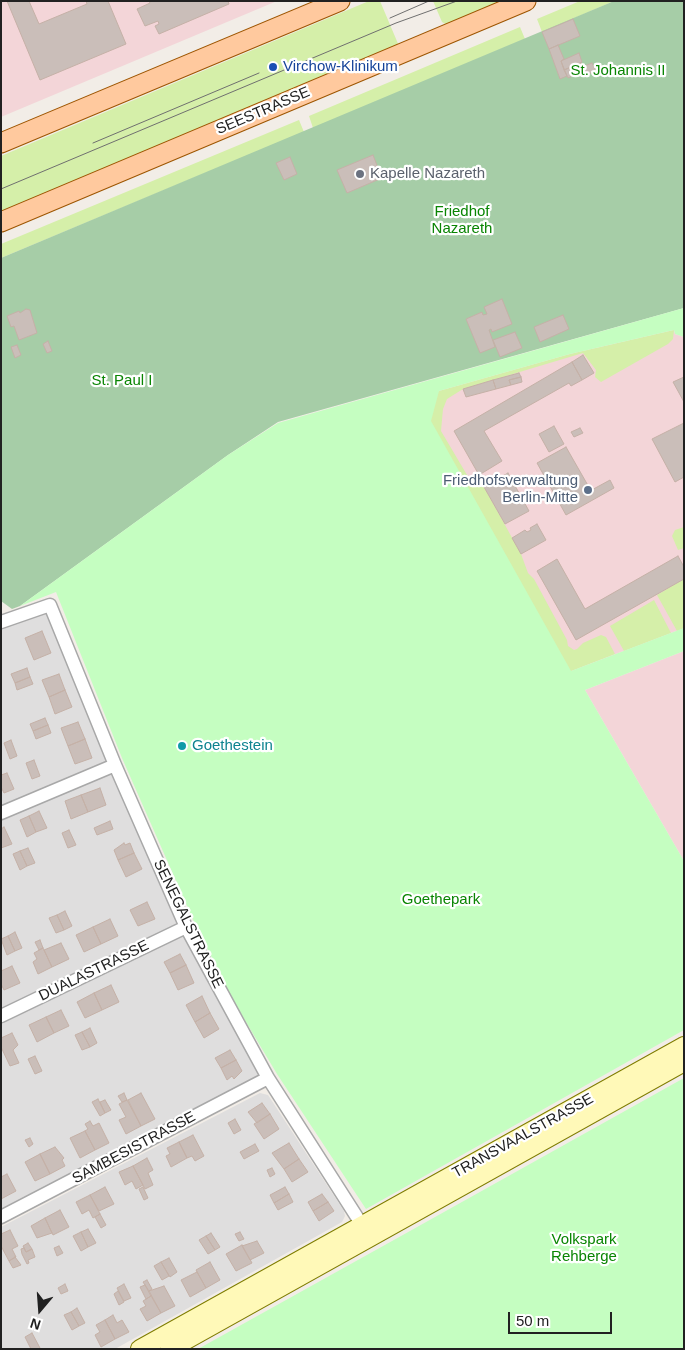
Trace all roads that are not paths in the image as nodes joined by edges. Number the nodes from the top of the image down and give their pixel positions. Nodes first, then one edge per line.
1 (340, 1) edge
2 (526, 1) edge
3 (1, 143) edge
4 (1, 222) edge
5 (1, 622) edge
6 (115, 766) junction
7 (1, 813) edge
8 (186, 927) junction
9 (1, 1016) edge
10 (684, 1046) edge
11 (684, 1062) edge
12 (268, 1078) junction
13 (1, 1217) edge
14 (365, 1231) junction
15 (140, 1349) edge
16 (170, 1349) edge

1 - 3 main road
2 - 4 main road, SEESTRASSE
5 - 6 street, SENEGALSTRASSE
6 - 7 street
6 - 8 street, SENEGALSTRASSE
8 - 9 street, DUALASTRASSE
8 - 12 street, SENEGALSTRASSE
10 - 14 street, TRANSVAALSTRASSE
11 - 14 street, TRANSVAALSTRASSE
12 - 13 street, SAMBESISTRASSE
12 - 14 street, SENEGALSTRASSE
14 - 15 street, TRANSVAALSTRASSE
14 - 16 street, TRANSVAALSTRASSE

